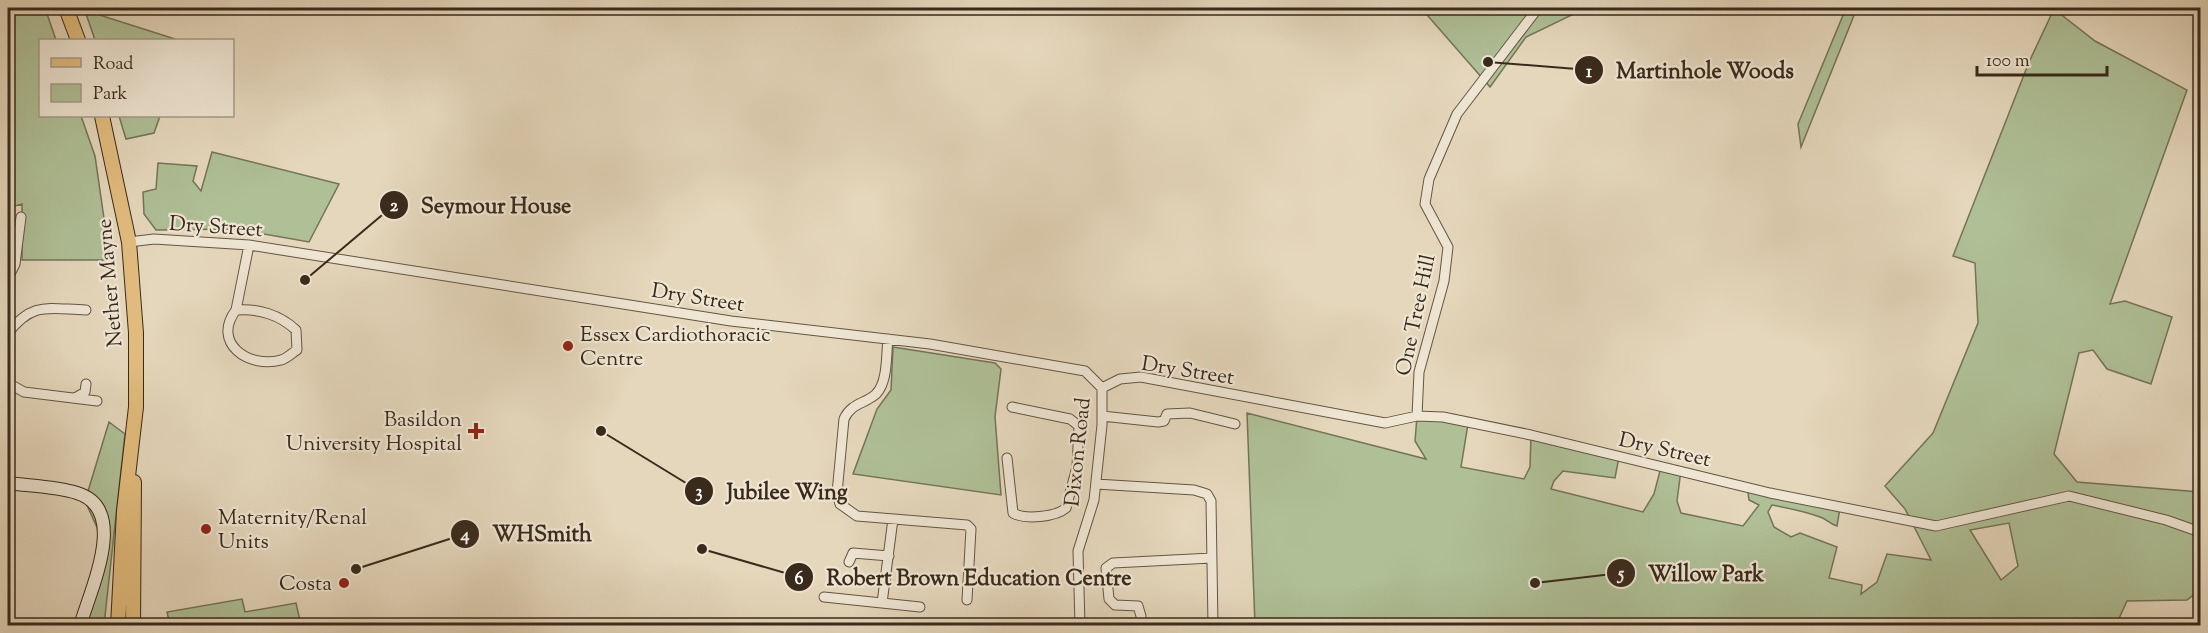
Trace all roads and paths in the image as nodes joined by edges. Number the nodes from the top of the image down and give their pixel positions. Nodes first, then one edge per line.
1 (66, 8) edge
2 (1538, 8) edge
3 (78, 39) edge
4 (102, 117) edge
5 (21, 217) dead end
6 (129, 242) junction
7 (249, 245) junction
8 (8, 278) edge
9 (86, 310) dead end
10 (236, 310) junction
11 (8, 333) edge
12 (888, 339) junction
13 (8, 383) edge
14 (86, 384) dead end
15 (1102, 388) junction
16 (75, 398) junction
17 (97, 401) dead end
18 (1012, 407) dead end
19 (1102, 416) junction
20 (1417, 416) junction
21 (1235, 424) dead end
22 (133, 450) junction
23 (1079, 451) junction
24 (1099, 454) junction
25 (1007, 458) dead end
26 (8, 483) edge
27 (1096, 484) junction
28 (893, 519) junction
29 (2200, 532) edge
30 (889, 556) junction
31 (1212, 558) junction
32 (849, 562) dead end
33 (824, 597) dead end
34 (967, 600) dead end
35 (882, 603) junction
36 (920, 608) dead end
37 (80, 626) edge
38 (118, 626) edge
39 (133, 626) edge
40 (1080, 626) edge
41 (1140, 626) edge
42 (1213, 626) edge

1 - 3 main road
2 - 20 street, One Tree Hill
4 - 6 main road, Nether Mayne
5 - 8 street
6 - 7 street, Dry Street
6 - 22 main road, Nether Mayne
7 - 10 street
7 - 12 street, Dry Street
9 - 11 street
10 - 10 street
12 - 15 street, Dry Street
12 - 28 street
13 - 16 street
14 - 16 street
15 - 19 street, Dixon Road
15 - 20 street, Dry Street
16 - 17 street
18 - 23 street
19 - 21 street
19 - 24 street, Dixon Road
20 - 29 street, Dry Street
22 - 38 main road, Nether Mayne
22 - 39 main road, Nether Mayne
23 - 24 street
23 - 25 street
24 - 27 street, Dixon Road
26 - 37 street
27 - 31 street
27 - 40 street, Dixon Road
28 - 30 street
28 - 34 street
30 - 32 street
30 - 35 street
31 - 41 street
31 - 42 street
33 - 35 street
35 - 36 street

